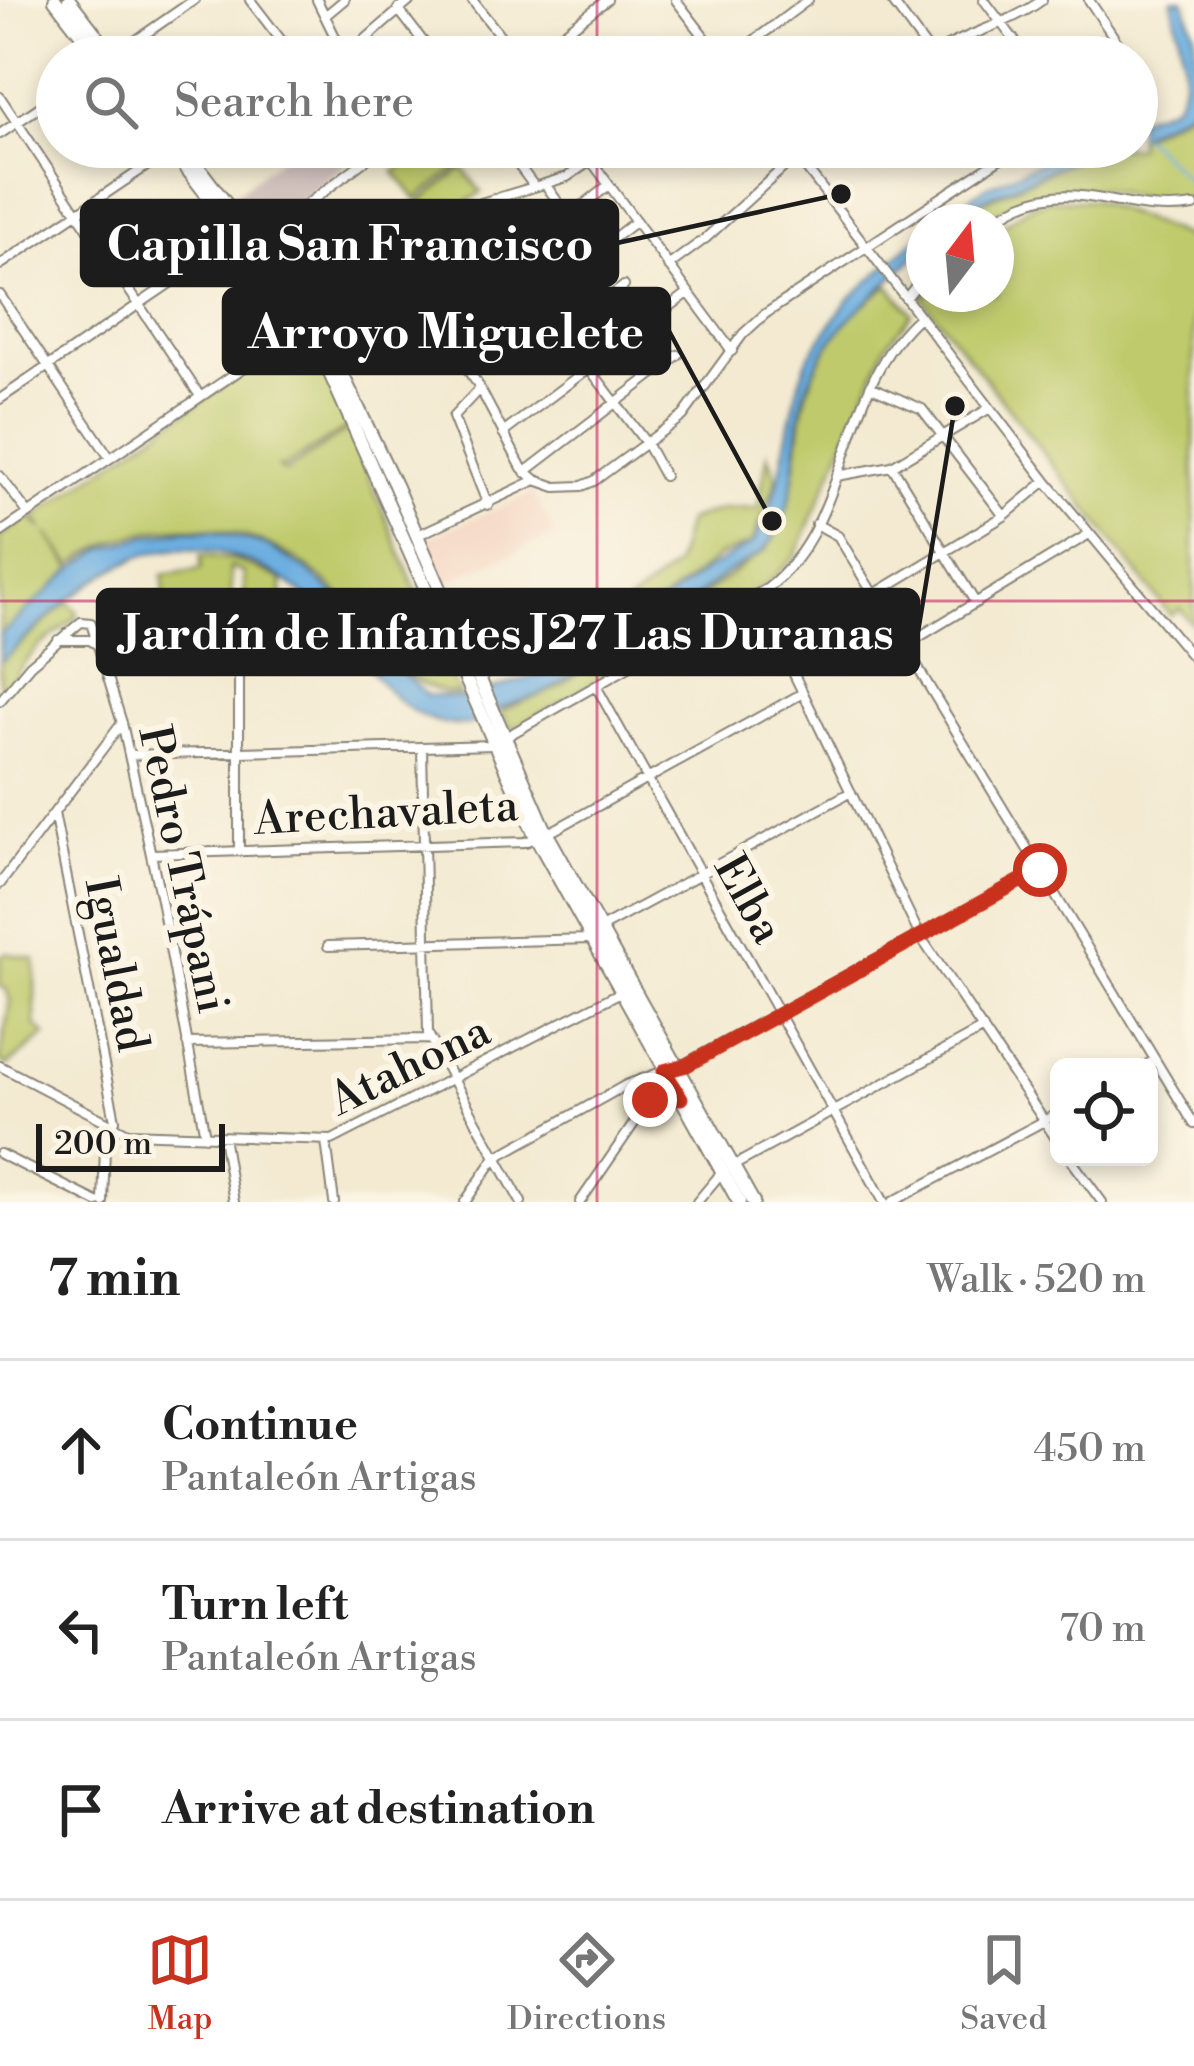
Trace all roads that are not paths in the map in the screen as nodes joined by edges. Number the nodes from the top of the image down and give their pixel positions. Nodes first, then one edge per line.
1 (55, 0) edge
2 (69, 0) edge
3 (194, 0) edge
4 (250, 0) edge
5 (316, 0) edge
6 (344, 0) edge
7 (411, 0) edge
8 (472, 0) edge
9 (607, 0) edge
10 (676, 0) edge
11 (808, 0) edge
12 (892, 0) edge
13 (984, 0) edge
14 (1042, 0) edge
15 (1089, 0) edge
16 (398, 10) junction
17 (326, 15) junction
18 (1000, 21) junction
19 (83, 36) edge
20 (96, 36) edge
21 (142, 36) edge
22 (278, 36) edge
23 (336, 36) edge
24 (369, 36) edge
25 (418, 36) edge
26 (502, 36) edge
27 (560, 36) edge
28 (704, 36) edge
29 (760, 36) edge
30 (916, 36) edge
31 (963, 36) edge
32 (1011, 36) edge
33 (1114, 36) edge
34 (0, 97) edge
35 (36, 109) edge
36 (17, 122) junction
37 (0, 134) edge
38 (36, 150) edge
39 (48, 168) edge
40 (145, 168) edge
41 (191, 168) edge
42 (199, 168) edge
43 (355, 168) edge
44 (521, 168) edge
45 (582, 168) edge
46 (597, 168) edge
47 (776, 168) edge
48 (806, 168) edge
49 (978, 168) edge
50 (545, 184) junction
51 (609, 185) junction
52 (534, 186) junction
53 (1194, 206) edge
54 (1014, 208) edge
55 (470, 212) junction
56 (78, 213) junction
57 (568, 216) junction
58 (636, 221) junction
59 (243, 233) junction
60 (257, 242) junction
61 (866, 246) junction
62 (510, 262) junction
63 (0, 265) edge
64 (668, 266) junction
65 (388, 273) junction
66 (624, 286) dead end
67 (688, 292) junction
68 (0, 296) edge
69 (536, 298) junction
70 (906, 298) edge
71 (140, 304) junction
72 (917, 312) edge
73 (920, 316) junction
74 (305, 326) junction
75 (320, 328) junction
76 (563, 333) junction
77 (732, 351) junction
78 (679, 355) dead end
79 (49, 366) junction
80 (589, 367) junction
81 (479, 387) junction
82 (872, 387) junction
83 (200, 396) junction
84 (0, 398) edge
85 (472, 398) junction
86 (487, 398) junction
87 (615, 403) junction
88 (990, 408) junction
89 (503, 433) junction
90 (943, 437) junction
91 (646, 443) junction
92 (110, 458) junction
93 (892, 466) junction
94 (525, 472) junction
95 (0, 476) edge
96 (664, 476) dead end
97 (837, 476) junction
98 (536, 480) junction
99 (1046, 481) junction
100 (389, 488) junction
101 (488, 505) junction
102 (28, 513) junction
103 (1004, 516) junction
104 (817, 524) junction
105 (0, 533) edge
106 (1089, 534) junction
107 (416, 536) junction
108 (944, 553) junction
109 (768, 588) junction
110 (873, 595) junction
111 (744, 602) junction
112 (975, 602) junction
113 (764, 610) junction
114 (57, 641) junction
115 (99, 646) junction
116 (904, 646) junction
117 (344, 652) dead end
118 (239, 654) junction
119 (104, 658) junction
120 (1194, 659) edge
121 (475, 688) junction
122 (597, 688) junction
123 (803, 693) junction
124 (0, 701) edge
125 (122, 723) junction
126 (499, 742) junction
127 (422, 747) junction
128 (239, 752) junction
129 (129, 755) junction
130 (646, 780) junction
131 (851, 792) junction
132 (54, 813) junction
133 (542, 837) junction
134 (423, 844) junction
135 (239, 850) junction
136 (151, 854) junction
137 (1040, 870) junction
138 (699, 873) junction
139 (0, 884) edge
140 (596, 934) junction
141 (920, 936) junction
142 (425, 943) junction
143 (328, 946) dead end
144 (627, 989) junction
145 (778, 1014) junction
146 (983, 1029) junction
147 (430, 1039) junction
148 (187, 1043) junction
149 (1154, 1058) edge
150 (1158, 1065) edge
151 (0, 1066) edge
152 (671, 1069) junction
153 (452, 1079) junction
154 (681, 1098) junction
155 (832, 1109) junction
156 (1050, 1118) edge
157 (1043, 1122) junction
158 (1194, 1124) edge
159 (114, 1129) junction
160 (1050, 1131) edge
161 (205, 1136) junction
162 (223, 1137) junction
163 (326, 1141) junction
164 (0, 1154) edge
165 (495, 1158) junction
166 (1076, 1166) edge
167 (727, 1169) junction
168 (1099, 1201) edge
169 (100, 1202) edge
170 (234, 1202) edge
171 (334, 1202) edge
172 (465, 1202) edge
173 (521, 1202) edge
174 (580, 1202) edge
175 (697, 1202) edge
176 (739, 1202) edge
177 (753, 1202) edge
178 (888, 1202) edge

1 - 19 main road
2 - 20 main road
3 - 21 street
4 - 22 street
5 - 17 street
6 - 17 street
7 - 16 street
8 - 26 street
9 - 27 street
10 - 28 street
11 - 29 street
12 - 30 street
13 - 18 street
14 - 18 street
15 - 33 street
16 - 24 street
16 - 25 street
17 - 23 street
18 - 31 street
18 - 32 street
34 - 36 street
35 - 36 street
36 - 37 street
36 - 38 street
39 - 56 street
40 - 56 street
41 - 59 main road
42 - 59 main road
43 - 60 street
44 - 52 street
45 - 50 street
46 - 51 street
47 - 64 street
48 - 61 street
49 - 61 street
50 - 52 street
50 - 57 street
51 - 57 street
51 - 58 street
52 - 55 street
53 - 54 street
55 - 62 street
55 - 65 street
56 - 63 street
56 - 71 street
57 - 62 street
58 - 64 street
58 - 69 street
59 - 60 main road
59 - 71 street
59 - 74 main road
60 - 75 main road
61 - 70 street
61 - 77 street
62 - 69 street
64 - 67 street
65 - 75 street
65 - 81 street
66 - 76 street
67 - 77 street
67 - 80 street
68 - 79 street
69 - 76 street
71 - 79 street
71 - 83 street
72 - 73 street
73 - 82 street
73 - 88 street
74 - 83 street
74 - 100 main road
75 - 100 main road
76 - 80 street
77 - 91 street
78 - 87 street
79 - 84 street
79 - 92 street
80 - 87 street
80 - 89 street
81 - 85 street
81 - 86 street
82 - 90 street
82 - 97 street
83 - 92 street
85 - 86 street
85 - 101 street
86 - 89 street
87 - 91 street
87 - 94 street
88 - 90 street
88 - 99 street
89 - 94 street
90 - 93 street
90 - 103 street
91 - 96 street
91 - 98 street
92 - 102 street
93 - 97 street
93 - 108 street
94 - 98 street
95 - 102 street
97 - 104 street
98 - 101 street
99 - 103 street
99 - 106 street
100 - 107 main road
100 - 121 main road
101 - 107 street
102 - 105 street
103 - 108 street
104 - 109 street
104 - 110 street
106 - 112 street
106 - 120 street
107 - 121 main road
108 - 110 street
108 - 112 street
109 - 111 street
109 - 113 street
110 - 116 street
111 - 113 street
111 - 122 street
112 - 116 street
113 - 123 street
114 - 115 street
114 - 115 street, Pedro Trápani
114 - 124 street
115 - 119 street, Pedro Trápani
116 - 137 street
117 - 118 street
118 - 119 street
118 - 128 street
119 - 125 street, Pedro Trápani
121 - 126 main road
122 - 126 street
122 - 130 street, Elba
123 - 130 street, Arechavaleta
123 - 131 street
125 - 129 street, Pedro Trápani
125 - 132 street
126 - 127 street
126 - 133 main road
127 - 128 street
127 - 134 street
128 - 129 street
128 - 135 street
129 - 136 street, Pedro Trápani
130 - 133 street, Arechavaleta
130 - 138 street, Elba
131 - 138 street
131 - 141 street
132 - 139 street
132 - 159 street, Igualdad
133 - 134 street, Arechavaleta
133 - 140 main road
134 - 135 street, Arechavaleta
134 - 142 street
135 - 136 street, Arechavaleta
136 - 148 street, Pedro Trápani
137 - 141 street
137 - 149 street
138 - 140 street
138 - 145 street, Elba
140 - 142 street
140 - 144 main road
141 - 145 street
141 - 146 street
142 - 143 street
142 - 147 street
144 - 152 main road
144 - 153 street, Atahona
145 - 152 street
145 - 155 street, Elba
146 - 155 street
146 - 157 street
147 - 148 street
147 - 153 street
148 - 161 street, Pedro Trápani
150 - 158 street
151 - 159 street, Atahona
152 - 154 main road
152 - 165 street
152 - 167 main road
153 - 163 street, Atahona
153 - 165 street
154 - 167 main road
154 - 174 street
155 - 167 street
155 - 178 street, Elba
156 - 157 street
157 - 160 street
157 - 178 street
159 - 161 street, Atahona
159 - 169 street
161 - 162 street, Atahona
162 - 163 street, Atahona
162 - 170 street
163 - 171 street
164 - 169 street
165 - 172 street
165 - 173 street
166 - 168 street
167 - 175 street
167 - 176 main road
167 - 177 main road

